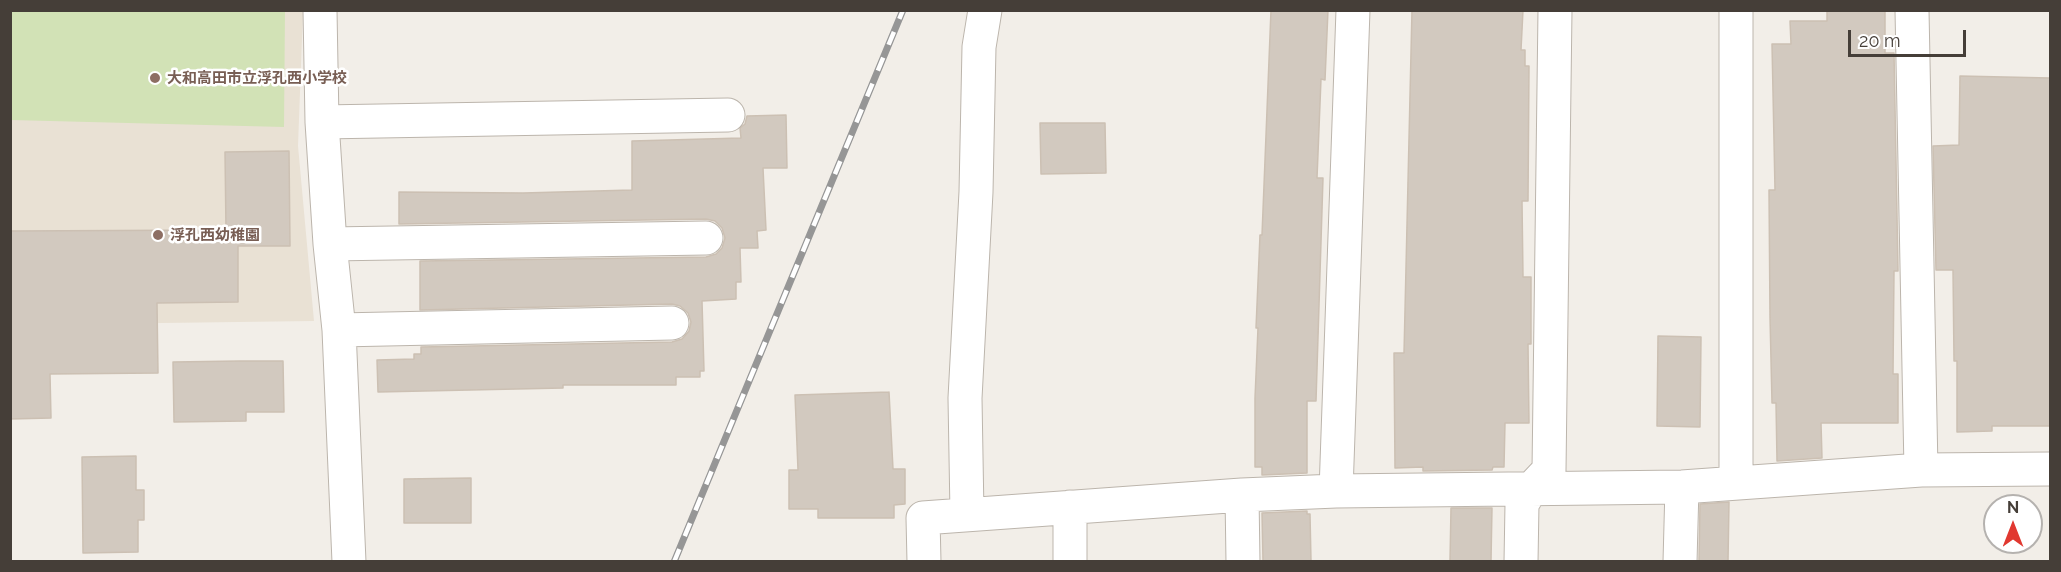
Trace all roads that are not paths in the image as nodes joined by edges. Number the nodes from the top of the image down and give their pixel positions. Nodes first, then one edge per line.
1 (320, 10) edge
2 (985, 10) edge
3 (1353, 10) edge
4 (1555, 10) edge
5 (1736, 10) edge
6 (1912, 10) edge
7 (728, 115) dead end
8 (322, 122) junction
9 (706, 238) dead end
10 (330, 244) junction
11 (672, 323) dead end
12 (339, 330) junction
13 (2050, 469) edge
14 (1921, 470) junction
15 (1736, 483) junction
16 (1682, 487) junction
17 (1531, 489) junction
18 (1336, 491) junction
19 (1242, 495) junction
20 (1070, 507) junction
21 (967, 514) junction
22 (349, 561) edge
23 (924, 561) edge
24 (1070, 561) edge
25 (1243, 561) edge
26 (1521, 561) edge
27 (1680, 561) edge

1 - 8 street
2 - 21 street
3 - 18 street
4 - 17 street
5 - 15 street
6 - 14 street
7 - 8 street
8 - 10 street
9 - 10 street
10 - 12 street
11 - 12 street
12 - 22 street
13 - 14 street
14 - 15 street
15 - 16 street
16 - 17 street
16 - 27 street
17 - 18 street
17 - 26 street
18 - 19 street
19 - 20 street
19 - 25 street
20 - 21 street
20 - 24 street
21 - 23 street

